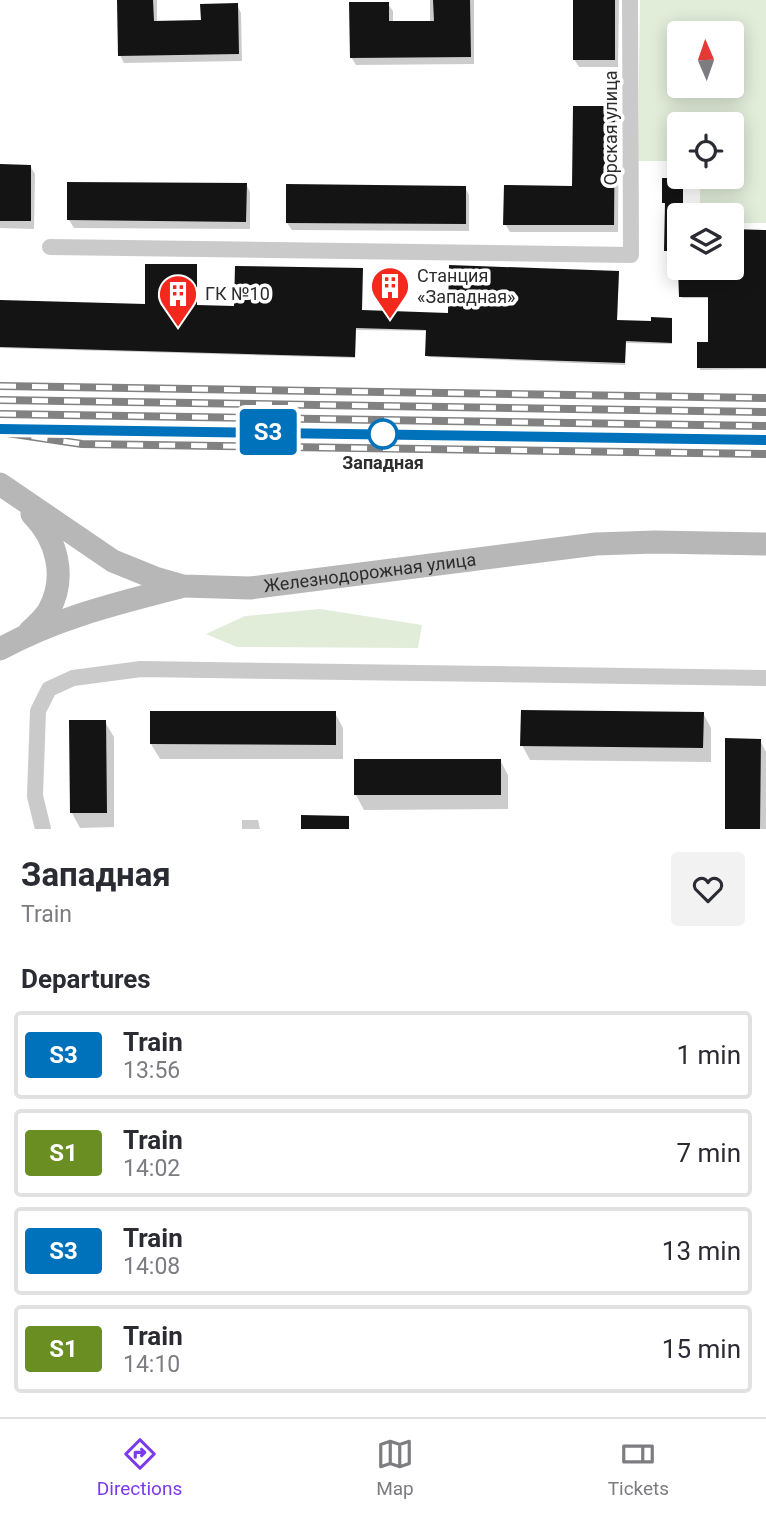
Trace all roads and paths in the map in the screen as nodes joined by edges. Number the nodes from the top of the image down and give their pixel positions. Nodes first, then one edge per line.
1 (630, 0) edge
2 (50, 247) dead end
3 (0, 484) edge
4 (766, 544) edge
5 (183, 586) junction
6 (26, 635) junction
7 (0, 649) edge
8 (766, 678) edge
9 (43, 829) edge

1 - 2 street, Орская улица
3 - 5 main road, Железнодорожная улица
3 - 6 main road
4 - 5 main road, Железнодорожная улица
5 - 6 main road
6 - 7 main road
8 - 9 street

